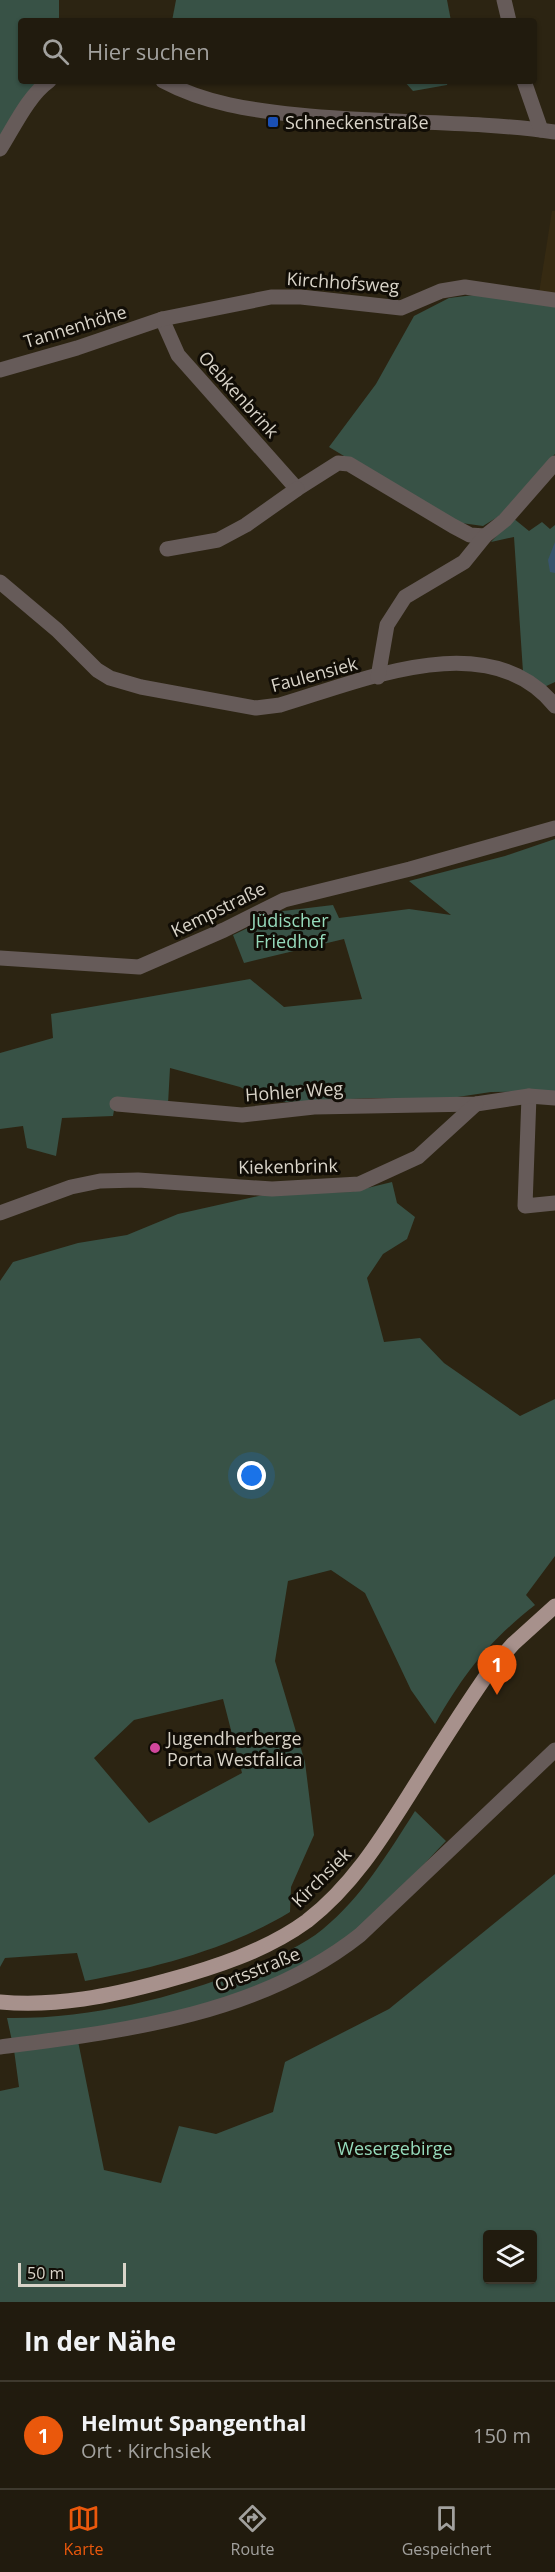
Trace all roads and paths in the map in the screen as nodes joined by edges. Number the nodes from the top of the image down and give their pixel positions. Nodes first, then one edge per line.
1 (504, 0) edge
2 (508, 18) edge
3 (45, 84) edge
4 (168, 84) edge
5 (525, 84) edge
6 (548, 131) edge
7 (0, 149) edge
8 (555, 300) edge
9 (162, 320) junction
10 (0, 369) edge
11 (555, 463) edge
12 (297, 489) junction
13 (485, 536) junction
14 (167, 549) dead end
15 (0, 582) edge
16 (378, 677) junction
17 (555, 706) edge
18 (555, 828) edge
19 (0, 958) edge
20 (529, 1096) junction
21 (555, 1098) edge
22 (117, 1104) dead end
23 (476, 1104) junction
24 (555, 1203) edge
25 (0, 1213) edge
26 (555, 1606) edge
27 (555, 1750) edge
28 (0, 2002) edge
29 (0, 2047) edge

1 - 2 street
3 - 7 street
4 - 6 street
5 - 6 street
8 - 9 street, Kirchhofsweg
9 - 10 street, Tannenhöhe
9 - 12 street, Oebkenbrink
11 - 13 street
12 - 13 street
12 - 14 street
13 - 16 street
15 - 16 street, Faulensiek
16 - 17 street, Faulensiek
18 - 19 street, Kempstraße
20 - 21 street
20 - 23 street
20 - 24 street
22 - 23 street, Hohler Weg
23 - 25 street, Kiekenbrink
26 - 28 main road, Kirchsiek
27 - 29 street, Ortsstraße

